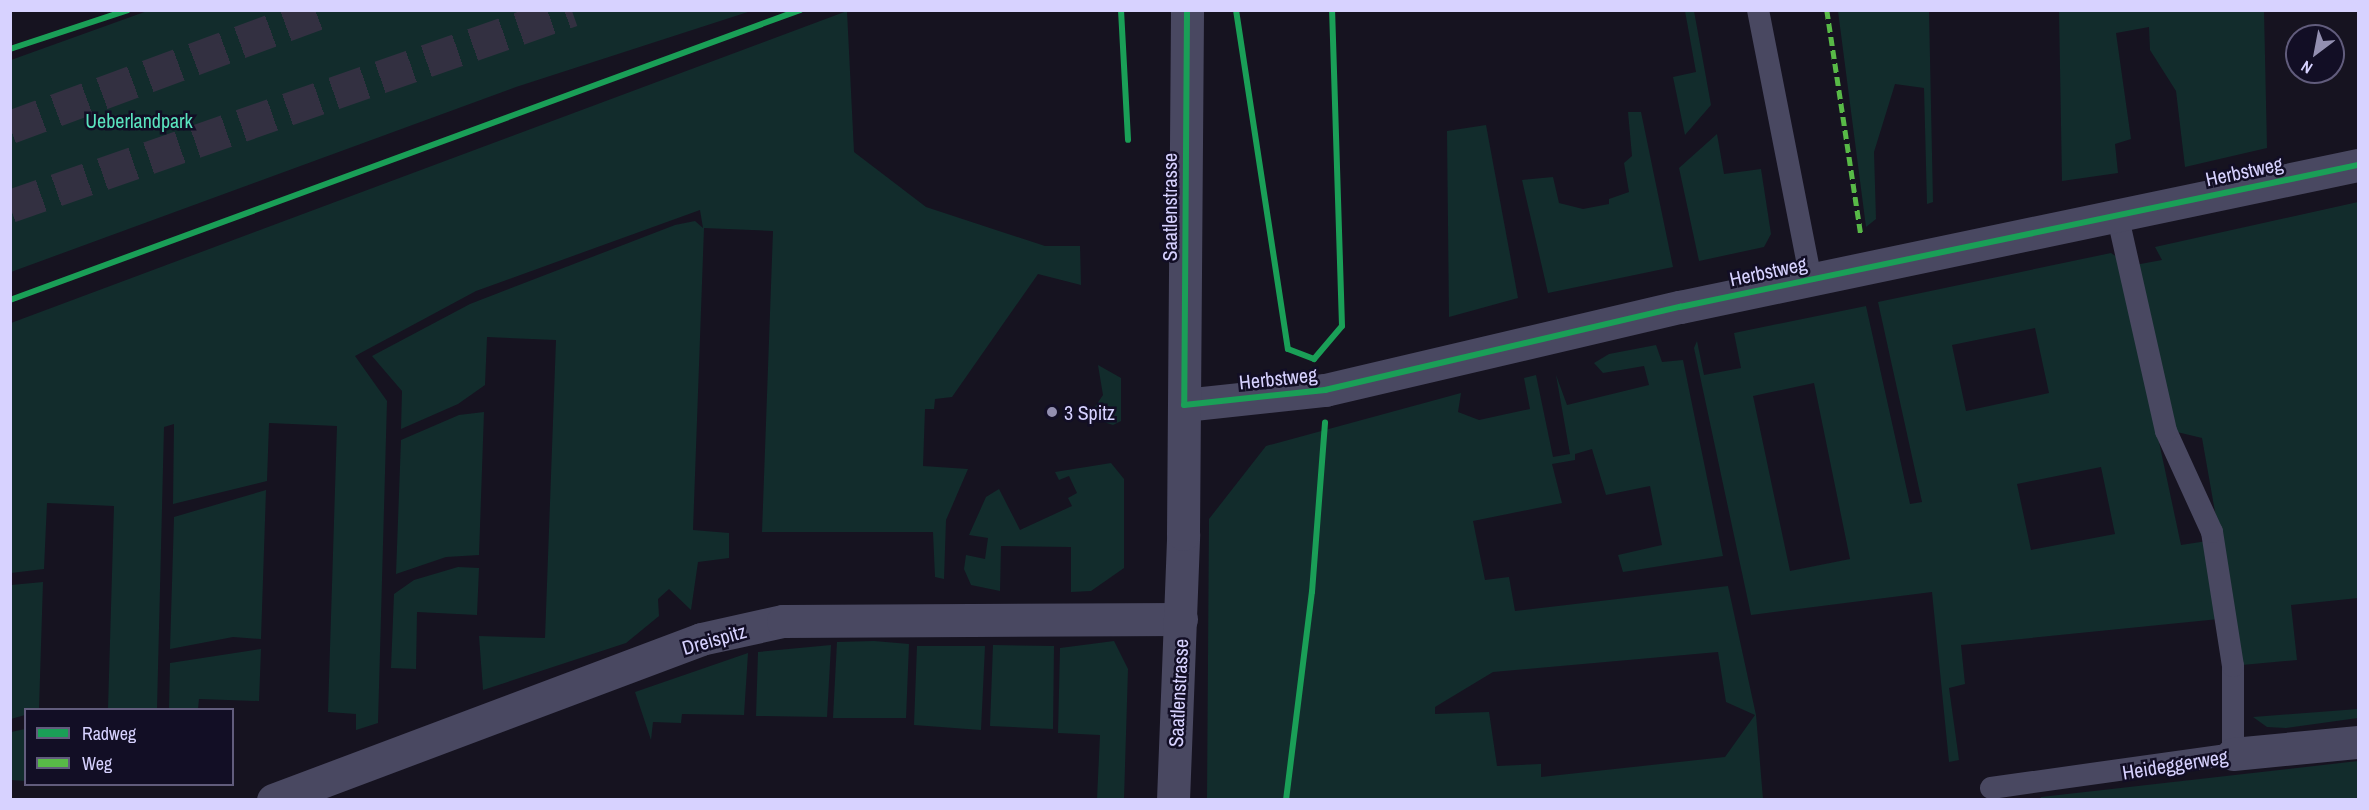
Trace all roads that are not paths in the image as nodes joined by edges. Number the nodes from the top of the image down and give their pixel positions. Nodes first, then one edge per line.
1 (1187, 10) edge
2 (1758, 10) edge
3 (2358, 165) edge
4 (2117, 214) junction
5 (1811, 279) junction
6 (1184, 405) junction
7 (1181, 619) junction
8 (2358, 742) edge
9 (2233, 754) junction
10 (1991, 788) dead end
11 (273, 800) edge
12 (1173, 800) edge

1 - 6 street, Saatlenstrasse
2 - 5 lane
3 - 4 street, Herbstweg
4 - 5 street, Herbstweg
4 - 9 lane
5 - 6 street, Herbstweg
6 - 7 street, Saatlenstrasse
7 - 11 street, Dreispitz
7 - 12 street, Saatlenstrasse
8 - 9 street, Heideggerweg
9 - 10 lane, Heideggerweg

